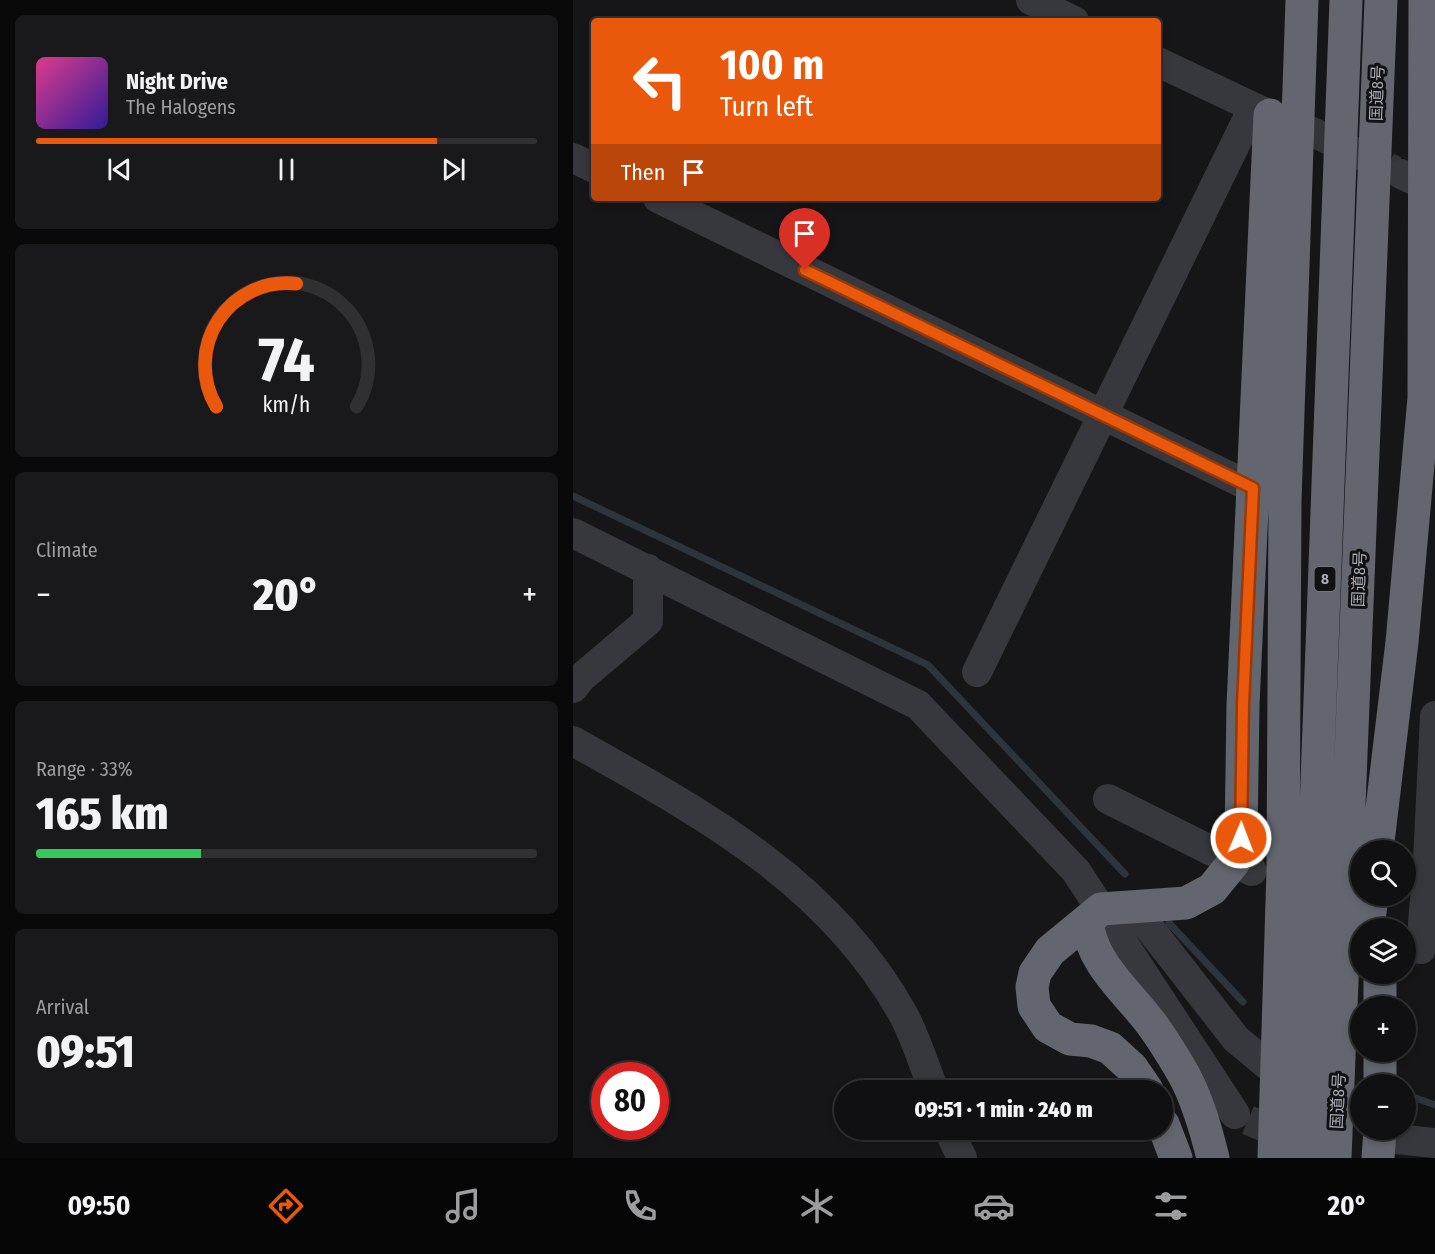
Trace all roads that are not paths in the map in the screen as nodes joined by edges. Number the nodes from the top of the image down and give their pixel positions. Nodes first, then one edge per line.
1 (1031, 0) edge
2 (1302, 0) edge
3 (1346, 0) edge
4 (1381, 0) edge
5 (1425, 0) edge
6 (1068, 18) edge
7 (1161, 63) edge
8 (1282, 120) junction
9 (573, 158) edge
10 (591, 167) edge
11 (1420, 183) edge
12 (664, 201) edge
13 (1103, 415) junction
14 (1253, 488) junction
15 (573, 533) edge
16 (648, 568) junction
17 (977, 672) dead end
18 (573, 688) edge
19 (1435, 716) edge
20 (573, 741) edge
21 (1108, 799) dead end
22 (1381, 840) edge
23 (1243, 866) junction
24 (1107, 912) junction
25 (1421, 948) edge
26 (1358, 1062) edge
27 (1277, 1073) junction
28 (930, 1080) edge
29 (1140, 1080) edge
30 (1198, 1109) junction
31 (954, 1140) edge
32 (1169, 1140) edge
33 (1380, 1140) edge
34 (1406, 1140) edge
35 (1435, 1143) edge
36 (962, 1158) edge
37 (1176, 1158) edge
38 (1213, 1158) edge
39 (1275, 1158) edge
40 (1303, 1158) edge
41 (1335, 1158) edge
42 (1351, 1158) edge
43 (1378, 1158) edge

1 - 6 street
2 - 8 highway
3 - 40 highway, 国道8号 / 8
4 - 41 highway, 国道8号 / 8
5 - 11 highway
7 - 8 street
8 - 13 street
8 - 14 highway
8 - 27 highway
9 - 10 street
11 - 22 highway
12 - 13 street
13 - 14 street
13 - 17 street
14 - 23 highway
15 - 16 street
16 - 18 street
16 - 24 street
19 - 25 street
20 - 28 street
21 - 23 street
23 - 24 highway
24 - 27 street
24 - 29 highway
24 - 30 highway
24 - 30 street
26 - 42 highway
27 - 39 highway
30 - 38 highway
31 - 36 street
32 - 37 highway
33 - 43 highway
34 - 35 street

